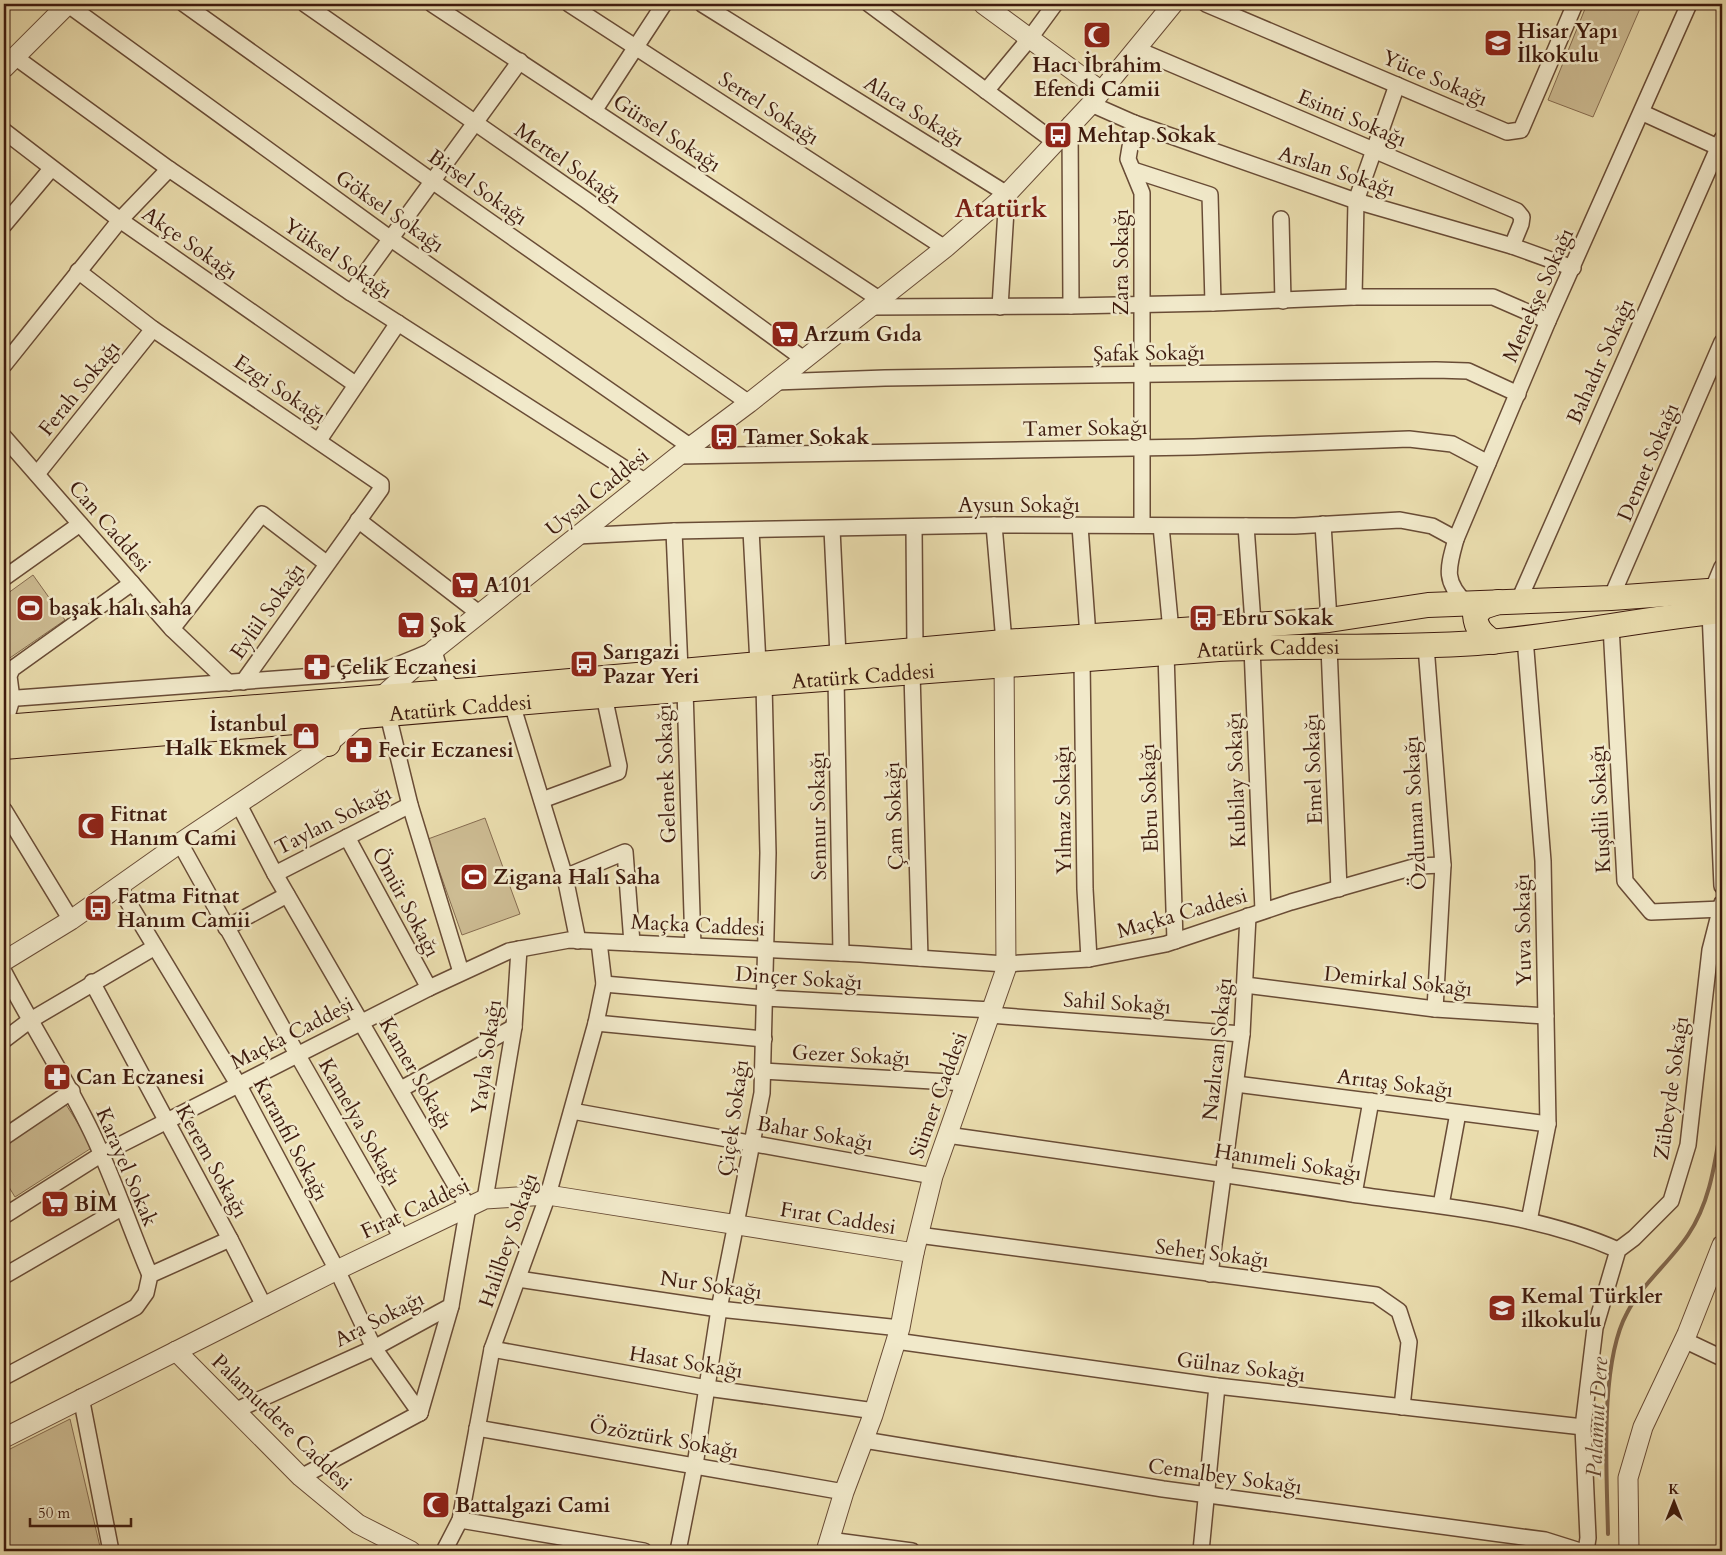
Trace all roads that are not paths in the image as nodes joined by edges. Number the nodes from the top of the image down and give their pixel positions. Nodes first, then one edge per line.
1 (67, 4) edge
2 (184, 4) edge
3 (305, 4) edge
4 (432, 4) edge
5 (569, 4) edge
6 (664, 4) edge
7 (702, 4) edge
8 (869, 4) edge
9 (983, 4) edge
10 (1055, 4) edge
11 (1173, 4) edge
12 (1206, 4) edge
13 (1574, 4) edge
14 (1690, 4) edge
15 (1030, 38) junction
16 (635, 47) junction
17 (1136, 49) junction
18 (520, 61) junction
19 (10, 62) edge
20 (1397, 85) junction
21 (986, 91) junction
22 (1096, 97) junction
23 (594, 111) junction
24 (1642, 113) junction
25 (1134, 123) junction
26 (475, 124) junction
27 (1070, 124) junction
28 (4, 131) edge
29 (1055, 142) junction
30 (1721, 145) edge
31 (1375, 150) junction
32 (51, 168) junction
33 (169, 170) junction
34 (1134, 170) junction
35 (432, 181) junction
36 (1007, 194) junction
37 (1356, 201) junction
38 (1282, 219) dead end
39 (120, 220) junction
40 (4, 225) edge
41 (391, 239) junction
42 (1512, 246) junction
43 (945, 248) junction
44 (1572, 268) junction
45 (78, 271) junction
46 (351, 293) junction
47 (1354, 297) junction
48 (1283, 301) junction
49 (1213, 302) junction
50 (875, 303) junction
51 (1142, 305) junction
52 (1071, 306) junction
53 (1000, 307) junction
54 (1548, 321) junction
55 (398, 324) junction
56 (153, 329) junction
57 (1722, 342) edge
58 (805, 360) junction
59 (4, 365) edge
60 (1142, 374) junction
61 (776, 382) junction
62 (356, 384) junction
63 (1518, 394) junction
64 (749, 403) junction
65 (4, 437) edge
66 (319, 440) junction
67 (1142, 448) junction
68 (685, 451) junction
69 (1488, 463) junction
70 (37, 474) junction
71 (646, 482) junction
72 (358, 520) junction
73 (80, 524) junction
74 (1323, 524) junction
75 (994, 525) junction
76 (1142, 525) junction
77 (1080, 526) junction
78 (1161, 526) junction
79 (1246, 526) junction
80 (914, 527) junction
81 (832, 529) junction
82 (751, 530) junction
83 (674, 531) junction
84 (577, 536) junction
85 (1456, 539) junction
86 (326, 563) junction
87 (1722, 568) edge
88 (4, 578) edge
89 (132, 583) junction
90 (1611, 598) junction
91 (1509, 601) junction
92 (1717, 601) edge
93 (1466, 603) junction
94 (1394, 610) junction
95 (480, 614) junction
96 (1330, 620) junction
97 (1253, 623) junction
98 (1611, 626) junction
99 (172, 629) junction
100 (1088, 636) junction
101 (1525, 638) junction
102 (1168, 642) junction
103 (1493, 642) junction
104 (1426, 646) junction
105 (1330, 647) junction
106 (1252, 648) junction
107 (1397, 648) junction
108 (434, 650) junction
109 (1004, 654) junction
110 (1082, 660) junction
111 (913, 662) junction
112 (837, 667) junction
113 (761, 674) junction
114 (682, 680) junction
115 (236, 682) junction
116 (458, 691) junction
117 (604, 696) junction
118 (8, 699) edge
119 (308, 702) junction
120 (512, 704) junction
121 (385, 705) junction
122 (4, 726) edge
123 (327, 732) junction
124 (4, 747) edge
125 (542, 800) junction
126 (238, 804) junction
127 (410, 805) junction
128 (4, 810) edge
129 (347, 837) junction
130 (180, 843) junction
131 (1443, 865) junction
132 (275, 874) junction
133 (565, 877) junction
134 (1722, 886) edge
135 (119, 887) junction
136 (1338, 889) junction
137 (287, 894) junction
138 (1722, 907) edge
139 (1263, 911) junction
140 (1248, 916) junction
141 (70, 920) junction
142 (226, 928) junction
143 (578, 941) junction
144 (1175, 941) junction
145 (599, 942) junction
146 (632, 943) junction
147 (692, 946) junction
148 (155, 947) junction
149 (519, 949) junction
150 (766, 949) junction
151 (840, 953) junction
152 (920, 958) junction
153 (1089, 960) junction
154 (4, 961) edge
155 (1005, 964) junction
156 (4, 972) edge
157 (461, 972) junction
158 (92, 982) junction
159 (604, 984) junction
160 (1245, 985) junction
161 (428, 988) junction
162 (765, 998) junction
163 (1435, 1008) junction
164 (991, 1013) junction
165 (1546, 1016) junction
166 (29, 1021) junction
167 (362, 1022) junction
168 (596, 1023) junction
169 (514, 1027) junction
170 (1242, 1034) junction
171 (764, 1039) junction
172 (4, 1040) edge
173 (297, 1054) junction
174 (763, 1072) junction
175 (966, 1083) junction
176 (238, 1084) junction
177 (1236, 1084) junction
178 (401, 1089) junction
179 (72, 1092) junction
180 (1370, 1101) junction
181 (572, 1112) junction
182 (1458, 1113) junction
183 (166, 1121) junction
184 (1548, 1124) junction
185 (947, 1135) junction
186 (4, 1137) edge
187 (753, 1143) junction
188 (102, 1154) junction
189 (1224, 1173) junction
190 (933, 1176) junction
191 (1354, 1194) junction
192 (548, 1195) junction
193 (477, 1203) junction
194 (1441, 1205) junction
195 (123, 1207) junction
196 (4, 1216) edge
197 (1529, 1221) junction
198 (736, 1224) junction
199 (402, 1238) junction
200 (230, 1239) junction
201 (916, 1244) junction
202 (1722, 1245) edge
203 (1618, 1250) junction
204 (337, 1270) junction
205 (1210, 1274) junction
206 (150, 1275) junction
207 (4, 1276) edge
208 (518, 1279) junction
209 (451, 1306) junction
210 (265, 1308) junction
211 (719, 1309) junction
212 (898, 1335) junction
213 (1684, 1340) junction
214 (374, 1348) junction
215 (492, 1349) junction
216 (176, 1351) junction
217 (1722, 1358) edge
218 (4, 1377) edge
219 (1217, 1386) junction
220 (707, 1388) junction
221 (81, 1398) junction
222 (1402, 1407) junction
223 (234, 1411) junction
224 (875, 1411) junction
225 (420, 1413) junction
226 (1582, 1427) junction
227 (477, 1428) junction
228 (4, 1438) edge
229 (864, 1440) junction
230 (695, 1465) junction
231 (301, 1477) junction
232 (844, 1492) junction
233 (1205, 1496) junction
234 (460, 1520) junction
235 (828, 1546) edge
236 (111, 1551) edge
237 (411, 1551) edge
238 (444, 1551) edge
239 (644, 1551) edge
240 (678, 1551) edge
241 (912, 1551) edge
242 (1201, 1551) edge
243 (1580, 1551) edge
244 (1586, 1551) edge
245 (1629, 1551) edge

1 - 19 street
1 - 41 street, Göksel Sokağı
2 - 35 street, Birsel Sokağı
3 - 26 street, Mertel Sokağı
4 - 18 street, Gürsel Sokağı
5 - 16 street, Sertel Sokağı
6 - 16 street
7 - 36 street, Alaca Sokağı
8 - 21 street
9 - 15 street
10 - 15 street
11 - 17 street, Uysal Caddesi
12 - 20 street, Yüce Sokağı
13 - 20 street, Yüce Sokağı
14 - 24 street, Menekşe Sokağı
15 - 21 street
15 - 22 street
16 - 23 street
16 - 43 street, Sertel Sokağı
17 - 22 street, Uysal Caddesi
17 - 31 street, Esinti Sokağı
18 - 23 street, Gürsel Sokağı
18 - 26 street
19 - 33 street, Yüksel Sokağı
20 - 31 street
21 - 29 street
22 - 25 street, Arslan Sokağı
22 - 27 street, Uysal Caddesi
23 - 50 street, Gürsel Sokağı
24 - 30 street
24 - 44 street, Menekşe Sokağı
25 - 34 street, Zara Sokağı
25 - 37 street, Arslan Sokağı
26 - 35 street
26 - 58 street, Mertel Sokağı
27 - 29 street, Uysal Caddesi
27 - 52 street
28 - 32 street, Akçe Sokağı
29 - 36 street, Uysal Caddesi
30 - 91 street, Bahadır Sokağı
31 - 37 street
31 - 42 street, Esinti Sokağı
32 - 39 street, Akçe Sokağı
32 - 40 street
33 - 39 street
33 - 46 street, Yüksel Sokağı
34 - 49 street
34 - 51 street, Zara Sokağı
35 - 41 street
35 - 64 street, Birsel Sokağı
36 - 43 street, Uysal Caddesi
36 - 53 street
37 - 42 street, Arslan Sokağı
37 - 47 street
38 - 48 street
39 - 45 street
39 - 62 street, Akçe Sokağı
41 - 46 street
41 - 68 street, Göksel Sokağı
42 - 44 street, Arslan Sokağı
43 - 50 street, Uysal Caddesi
44 - 54 street, Menekşe Sokağı
45 - 56 street, Ezgi Sokağı
45 - 59 street
46 - 55 street, Yüksel Sokağı
47 - 48 street
47 - 54 street
48 - 49 street
49 - 51 street
50 - 53 street
50 - 58 street, Uysal Caddesi
51 - 52 street
51 - 60 street, Zara Sokağı
52 - 53 street
54 - 63 street, Menekşe Sokağı
55 - 62 street
55 - 71 street, Yüksel Sokağı
56 - 66 street, Ezgi Sokağı
56 - 70 street, Ferah Sokağı
57 - 90 street, Demet Sokağı
58 - 61 street, Uysal Caddesi
60 - 61 street, Şafak Sokağı
60 - 63 street, Şafak Sokağı
60 - 67 street, Zara Sokağı
61 - 64 street, Uysal Caddesi
62 - 66 street
63 - 69 street, Menekşe Sokağı
64 - 68 street, Uysal Caddesi
65 - 70 street, Can Caddesi
66 - 72 street, Ezgi Sokağı
67 - 68 street, Tamer Sokağı
67 - 69 street, Tamer Sokağı
67 - 76 street, Zara Sokağı
68 - 71 street, Uysal Caddesi
69 - 85 street, Menekşe Sokağı
70 - 73 street, Can Caddesi
71 - 84 street, Uysal Caddesi
72 - 86 street, Ezgi Sokağı
72 - 95 street
73 - 88 street
73 - 89 street, Can Caddesi
74 - 79 street, Aysun Sokağı
74 - 85 street, Aysun Sokağı
74 - 96 street
75 - 77 street, Aysun Sokağı
75 - 80 street, Aysun Sokağı
75 - 109 street
76 - 77 street, Aysun Sokağı
76 - 78 street, Aysun Sokağı
77 - 100 street
78 - 79 street, Aysun Sokağı
78 - 102 street, Ebru Sokağı
79 - 97 street
80 - 81 street, Aysun Sokağı
80 - 111 street, Çam Sokağı
81 - 82 street, Aysun Sokağı
81 - 112 street, Sennur Sokağı
82 - 83 street, Aysun Sokağı
82 - 113 street, Çiçek Sokağı
83 - 84 street, Aysun Sokağı
83 - 114 street, Gelenek Sokağı
84 - 95 street, Uysal Caddesi
85 - 93 street, Menekşe Sokağı
86 - 99 street
86 - 115 street, Eylül Sokağı
87 - 92 street
89 - 99 street, Can Caddesi
89 - 118 street
90 - 91 main road, Atatürk Caddesi
90 - 92 main road, Atatürk Caddesi
91 - 93 main road, Atatürk Caddesi
91 - 103 main road
92 - 98 main road, Atatürk Caddesi
92 - 134 street
93 - 94 main road, Atatürk Caddesi
94 - 96 main road, Atatürk Caddesi
94 - 107 main road
95 - 108 street, Uysal Caddesi
96 - 97 main road, Atatürk Caddesi
97 - 102 main road, Atatürk Caddesi
98 - 101 main road, Atatürk Caddesi
98 - 138 street, Kuşdili Sokağı
99 - 115 street, Can Caddesi
100 - 102 main road, Atatürk Caddesi
100 - 109 main road, Atatürk Caddesi
101 - 103 main road, Atatürk Caddesi
101 - 165 street, Yuva Sokağı
102 - 106 main road, Atatürk Caddesi
102 - 110 main road, Atatürk Caddesi
102 - 144 street, Ebru Sokağı
103 - 104 main road, Atatürk Caddesi
104 - 107 main road, Atatürk Caddesi
104 - 131 street, Özduman Sokağı
105 - 106 main road, Atatürk Caddesi
105 - 107 main road, Atatürk Caddesi
105 - 136 street, Emel Sokağı
106 - 139 street, Kubilay Sokağı
108 - 115 street
108 - 116 street
108 - 121 street, Uysal Caddesi
109 - 110 main road, Atatürk Caddesi
109 - 111 main road, Atatürk Caddesi
109 - 155 street, Sümer Caddesi
110 - 153 street, Yılmaz Sokağı
111 - 112 main road, Atatürk Caddesi
111 - 152 street, Çam Sokağı
112 - 113 main road, Atatürk Caddesi
112 - 151 street, Sennur Sokağı
113 - 114 main road, Atatürk Caddesi
113 - 150 street, Çiçek Sokağı
114 - 116 main road, Atatürk Caddesi
114 - 117 main road, Atatürk Caddesi
114 - 147 street, Gelenek Sokağı
115 - 118 street
116 - 121 main road, Atatürk Caddesi
117 - 120 main road, Atatürk Caddesi
117 - 125 street
118 - 122 street
119 - 121 main road, Atatürk Caddesi
119 - 122 main road, Atatürk Caddesi
119 - 123 main road
120 - 121 main road, Atatürk Caddesi
120 - 125 street
121 - 123 main road, Atatürk Caddesi
121 - 127 street
123 - 124 main road, Atatürk Caddesi
123 - 126 street
125 - 133 street
126 - 130 street
126 - 132 street, Kamer Sokağı
127 - 129 street, Taylan Sokağı
127 - 157 street
128 - 141 street
129 - 132 street, Taylan Sokağı
129 - 161 street, Ömür Sokağı
130 - 135 street
130 - 142 street, Kamelya Sokağı
131 - 136 street, Maçka Caddesi
131 - 163 street, Özduman Sokağı
132 - 137 street, Kamer Sokağı
133 - 143 street
133 - 146 street
135 - 141 street
135 - 148 street, Karanfil Sokağı
136 - 139 street, Maçka Caddesi
137 - 142 street
137 - 167 street, Kamer Sokağı
138 - 203 street, Zübeyde Sokağı
139 - 140 street, Maçka Caddesi
140 - 144 street, Maçka Caddesi
140 - 160 street, Nazlıcan Sokağı
141 - 154 street
142 - 173 street, Kamelya Sokağı
143 - 145 street, Maçka Caddesi
143 - 149 street, Maçka Caddesi
144 - 153 street, Maçka Caddesi
145 - 146 street, Maçka Caddesi
145 - 159 street, Halilbey Sokağı
146 - 147 street, Maçka Caddesi
147 - 150 street, Maçka Caddesi
148 - 158 street
148 - 176 street, Karanfil Sokağı
149 - 157 street, Maçka Caddesi
149 - 169 street, Yayla Sokağı
150 - 151 street, Maçka Caddesi
150 - 162 street, Çiçek Sokağı
151 - 152 street, Maçka Caddesi
152 - 155 street, Maçka Caddesi
153 - 155 street, Maçka Caddesi
155 - 164 street, Sümer Caddesi
156 - 166 street, Karayel Sokak
157 - 161 street, Maçka Caddesi
158 - 166 street
158 - 183 street, Kerem Sokağı
159 - 162 street, Dinçer Sokağı
159 - 168 street, Halilbey Sokağı
160 - 163 street, Demirkal Sokağı
160 - 170 street, Nazlıcan Sokağı
161 - 167 street, Maçka Caddesi
162 - 164 street, Dinçer Sokağı
162 - 171 street, Çiçek Sokağı
163 - 165 street, Demirkal Sokağı
164 - 170 street, Sahil Sokağı
164 - 175 street, Sümer Caddesi
165 - 184 street, Yuva Sokağı
166 - 172 street
166 - 179 street, Karayel Sokak
167 - 173 street, Maçka Caddesi
167 - 178 street, Kamer Sokağı
168 - 171 street
168 - 181 street, Halilbey Sokağı
169 - 178 street
169 - 193 street, Yayla Sokağı
170 - 177 street, Nazlıcan Sokağı
171 - 174 street, Çiçek Sokağı
173 - 176 street, Maçka Caddesi
173 - 199 street, Kamelya Sokağı
174 - 175 street, Gezer Sokağı
174 - 187 street, Çiçek Sokağı
175 - 185 street, Sümer Caddesi
176 - 183 street, Maçka Caddesi
176 - 204 street, Karanfil Sokağı
177 - 180 street, Arıtaş Sokağı
177 - 189 street, Nazlıcan Sokağı
178 - 193 street, Kamer Sokağı
179 - 186 street
179 - 188 street, Karayel Sokak
180 - 182 street, Arıtaş Sokağı
180 - 191 street
181 - 187 street, Bahar Sokağı
181 - 192 street, Halilbey Sokağı
182 - 184 street, Arıtaş Sokağı
182 - 194 street
183 - 188 street, Maçka Caddesi
183 - 200 street, Kerem Sokağı
184 - 197 street, Yuva Sokağı
185 - 189 street, Hanımeli Sokağı
185 - 190 street, Sümer Caddesi
187 - 190 street, Bahar Sokağı
187 - 198 street, Çiçek Sokağı
188 - 195 street, Karayel Sokak
188 - 196 street, Maçka Caddesi
189 - 191 street, Hanımeli Sokağı
189 - 205 street, Nazlıcan Sokağı
190 - 201 street, Sümer Caddesi
191 - 194 street, Hanımeli Sokağı
192 - 193 street, Fırat Caddesi
192 - 198 street, Fırat Caddesi
192 - 208 street, Halilbey Sokağı
193 - 199 street, Fırat Caddesi
193 - 209 street, Ara Sokağı
194 - 197 street, Hanımeli Sokağı
195 - 206 street, Karayel Sokak
195 - 207 street
197 - 203 street, Hanımeli Sokağı
198 - 201 street, Fırat Caddesi
198 - 211 street, Çiçek Sokağı
199 - 204 street, Fırat Caddesi
200 - 206 street
200 - 210 street, Kerem Sokağı
201 - 205 street, Seher Sokağı
201 - 212 street, Sümer Caddesi
202 - 213 street
203 - 226 street
204 - 210 street, Fırat Caddesi
204 - 214 street, Karanfil Sokağı
205 - 222 street, Seher Sokağı
206 - 218 street
208 - 211 street, Nur Sokağı
208 - 215 street, Halilbey Sokağı
209 - 214 street, Ara Sokağı
209 - 225 street
210 - 216 street, Fırat Caddesi
211 - 212 street, Nur Sokağı
211 - 220 street, Çiçek Sokağı
212 - 219 street, Gülnaz Sokağı
212 - 224 street, Sümer Caddesi
213 - 217 street
213 - 245 street
214 - 223 street, Ara Sokağı
214 - 225 street, Karanfil Sokağı
215 - 220 street, Hasat Sokağı
215 - 227 street, Halilbey Sokağı
216 - 221 street, Fırat Caddesi
216 - 223 street, Palamutdere Caddesi
219 - 222 street, Gülnaz Sokağı
219 - 233 street
220 - 224 street, Hasat Sokağı
220 - 230 street, Çiçek Sokağı
221 - 228 street, Fırat Caddesi
221 - 236 street
222 - 226 street, Gülnaz Sokağı
223 - 231 street, Palamutdere Caddesi
224 - 229 street, Sümer Caddesi
225 - 231 street
226 - 244 street
227 - 230 street, Özöztürk Sokağı
227 - 234 street, Halilbey Sokağı
229 - 232 street, Sümer Caddesi
229 - 233 street, Cemalbey Sokağı
230 - 232 street, Özöztürk Sokağı
230 - 240 street, Çiçek Sokağı
231 - 237 street, Palamutdere Caddesi
232 - 235 street, Sümer Caddesi
233 - 242 street
233 - 243 street, Cemalbey Sokağı
234 - 238 street, Halilbey Sokağı
234 - 239 street
235 - 241 street

